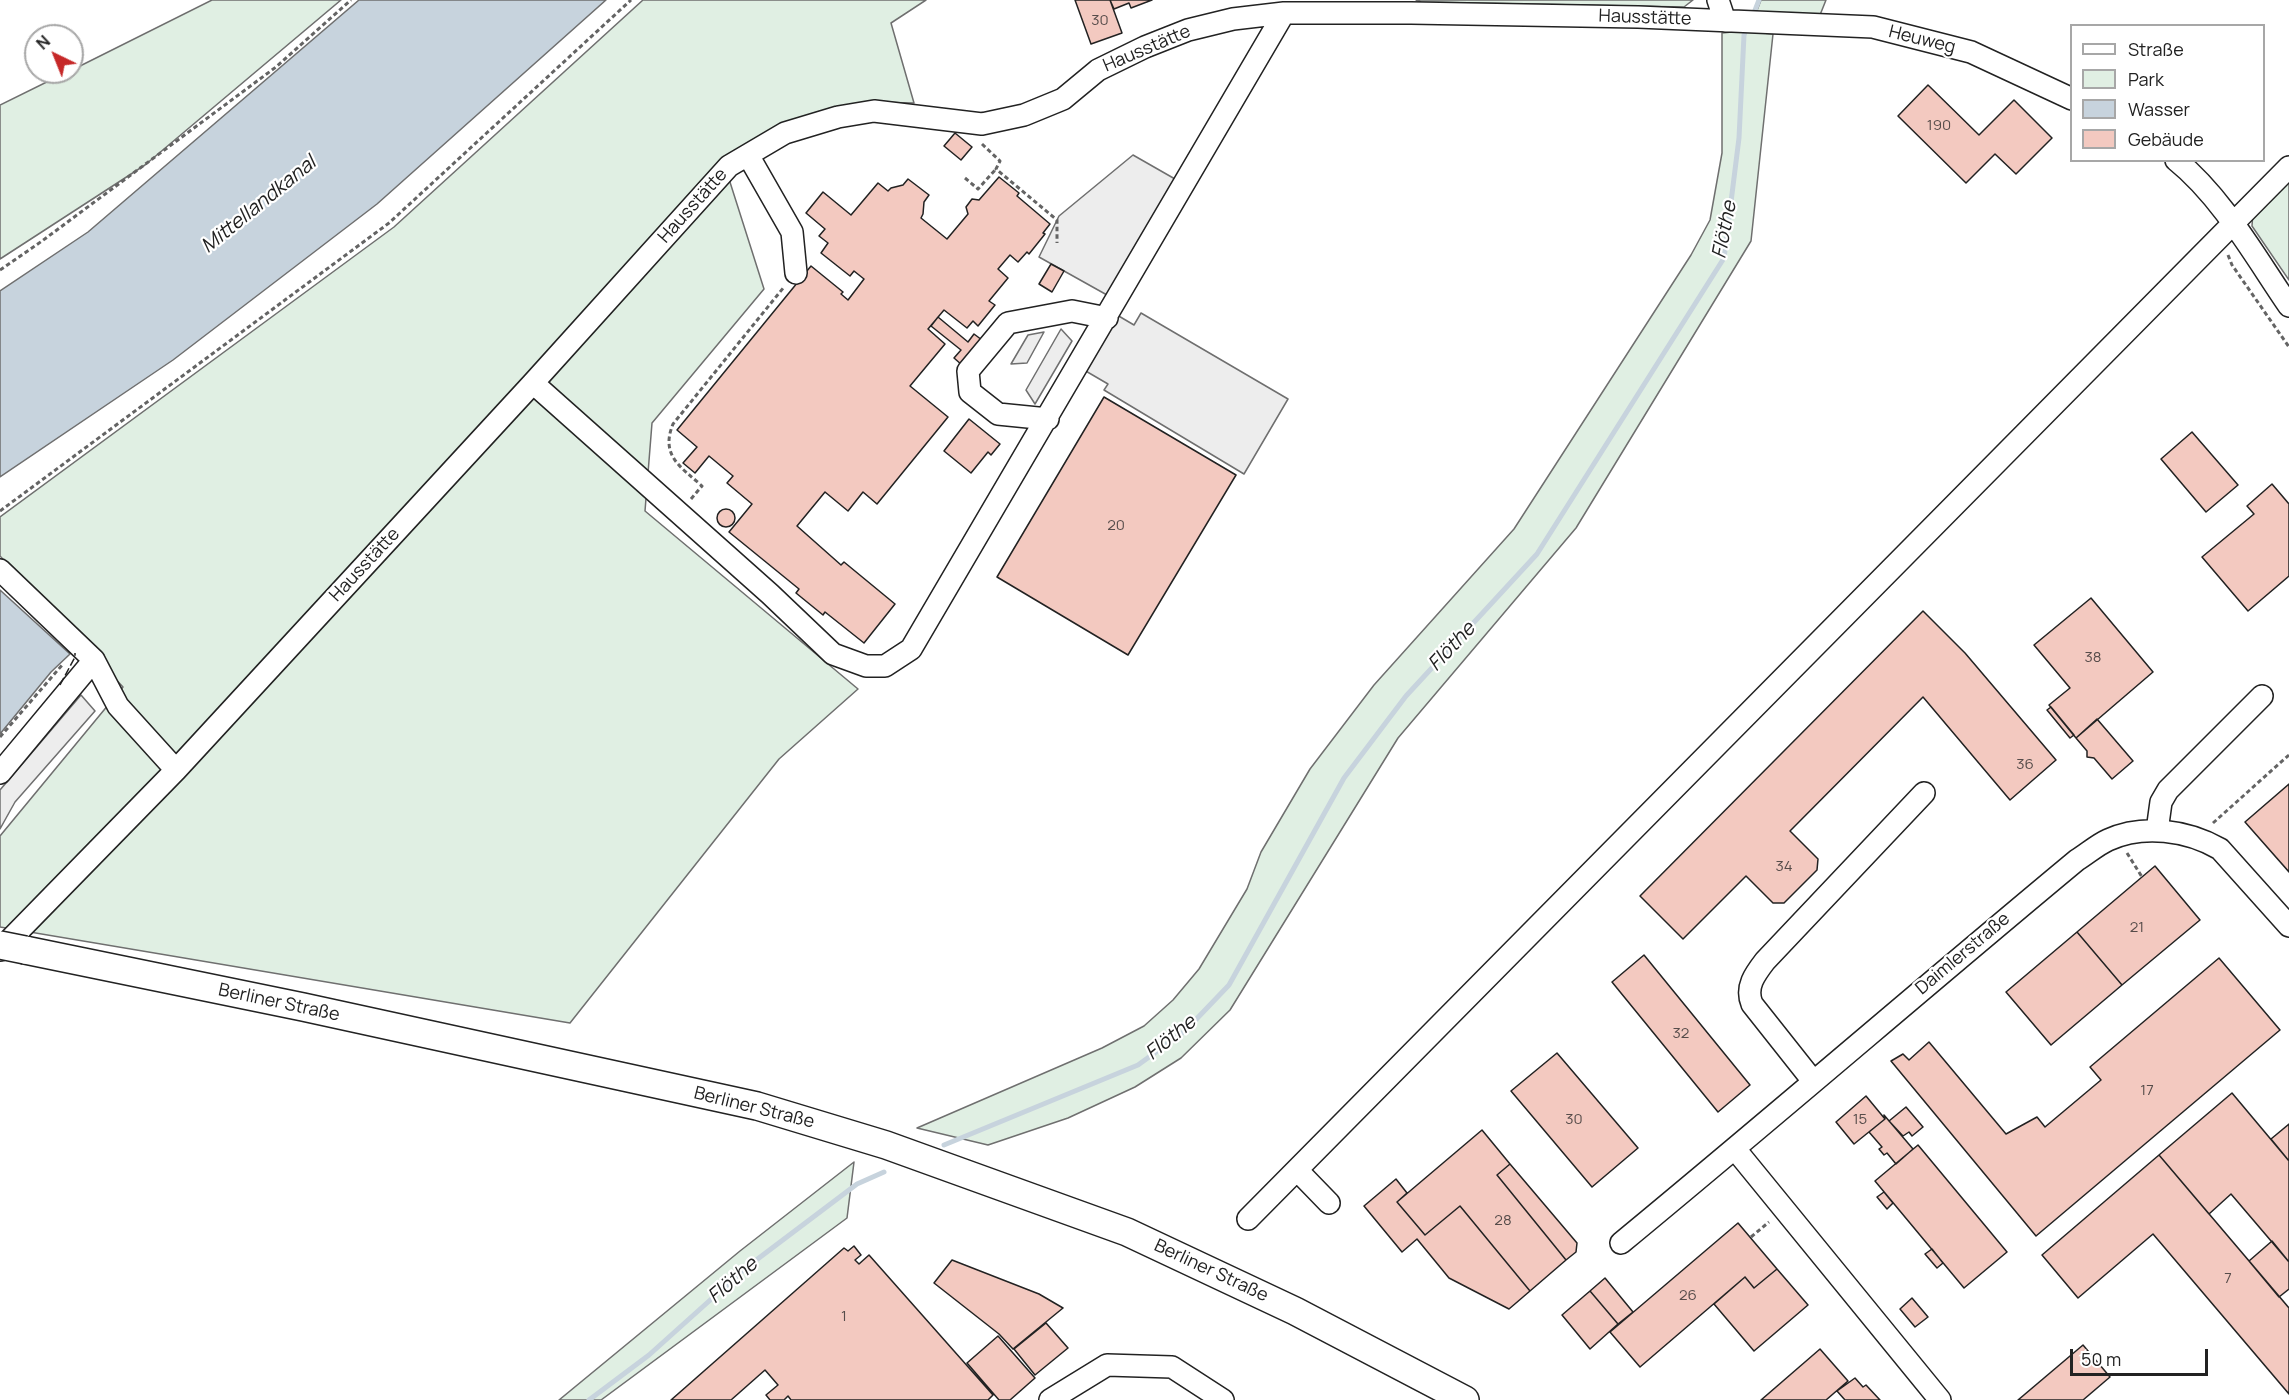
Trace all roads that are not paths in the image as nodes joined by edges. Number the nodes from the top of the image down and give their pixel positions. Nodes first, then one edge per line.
1 (1718, 0) edge
2 (1405, 6) edge
3 (1284, 13) junction
4 (1725, 21) junction
5 (1762, 22) joint
6 (2070, 98) edge
7 (748, 155) junction
8 (2178, 162) edge
9 (2289, 167) edge
10 (2226, 230) junction
11 (796, 273) road end
12 (2289, 306) edge
13 (1107, 318) junction
14 (534, 382) junction
15 (1048, 419) junction
16 (0, 570) edge
17 (94, 660) junction
18 (2262, 696) dead end
19 (176, 770) junction
20 (0, 772) edge
21 (1924, 793) dead end
22 (2157, 831) junction
23 (2289, 926) edge
24 (8, 948) edge
25 (1813, 1081) junction
26 (1735, 1149) junction
27 (1297, 1170) junction
28 (1329, 1203) dead end
29 (1248, 1219) dead end
30 (1621, 1243) dead end
31 (1050, 1400) edge
32 (1223, 1400) edge
33 (1465, 1400) edge
34 (1940, 1400) edge

1 - 4 street
2 - 3 street, Hausstätte
2 - 4 street, Hausstätte
3 - 7 street, Hausstätte
3 - 13 street
4 - 5 street, Hausstätte
5 - 6 street, Heuweg
7 - 11 street
7 - 14 street, Hausstätte
8 - 10 street
9 - 10 street
10 - 12 street
10 - 27 street
13 - 15 street
13 - 15 street
14 - 15 street
14 - 19 street, Hausstätte
16 - 17 street
17 - 19 street
17 - 20 street
18 - 22 street
19 - 24 street, Hausstätte
21 - 25 street
22 - 23 street, Daimlerstraße
22 - 25 street, Daimlerstraße
24 - 33 main road, Berliner Straße
25 - 26 street, Daimlerstraße
26 - 30 street, Daimlerstraße
26 - 34 street
27 - 28 street
27 - 29 street
31 - 32 street

